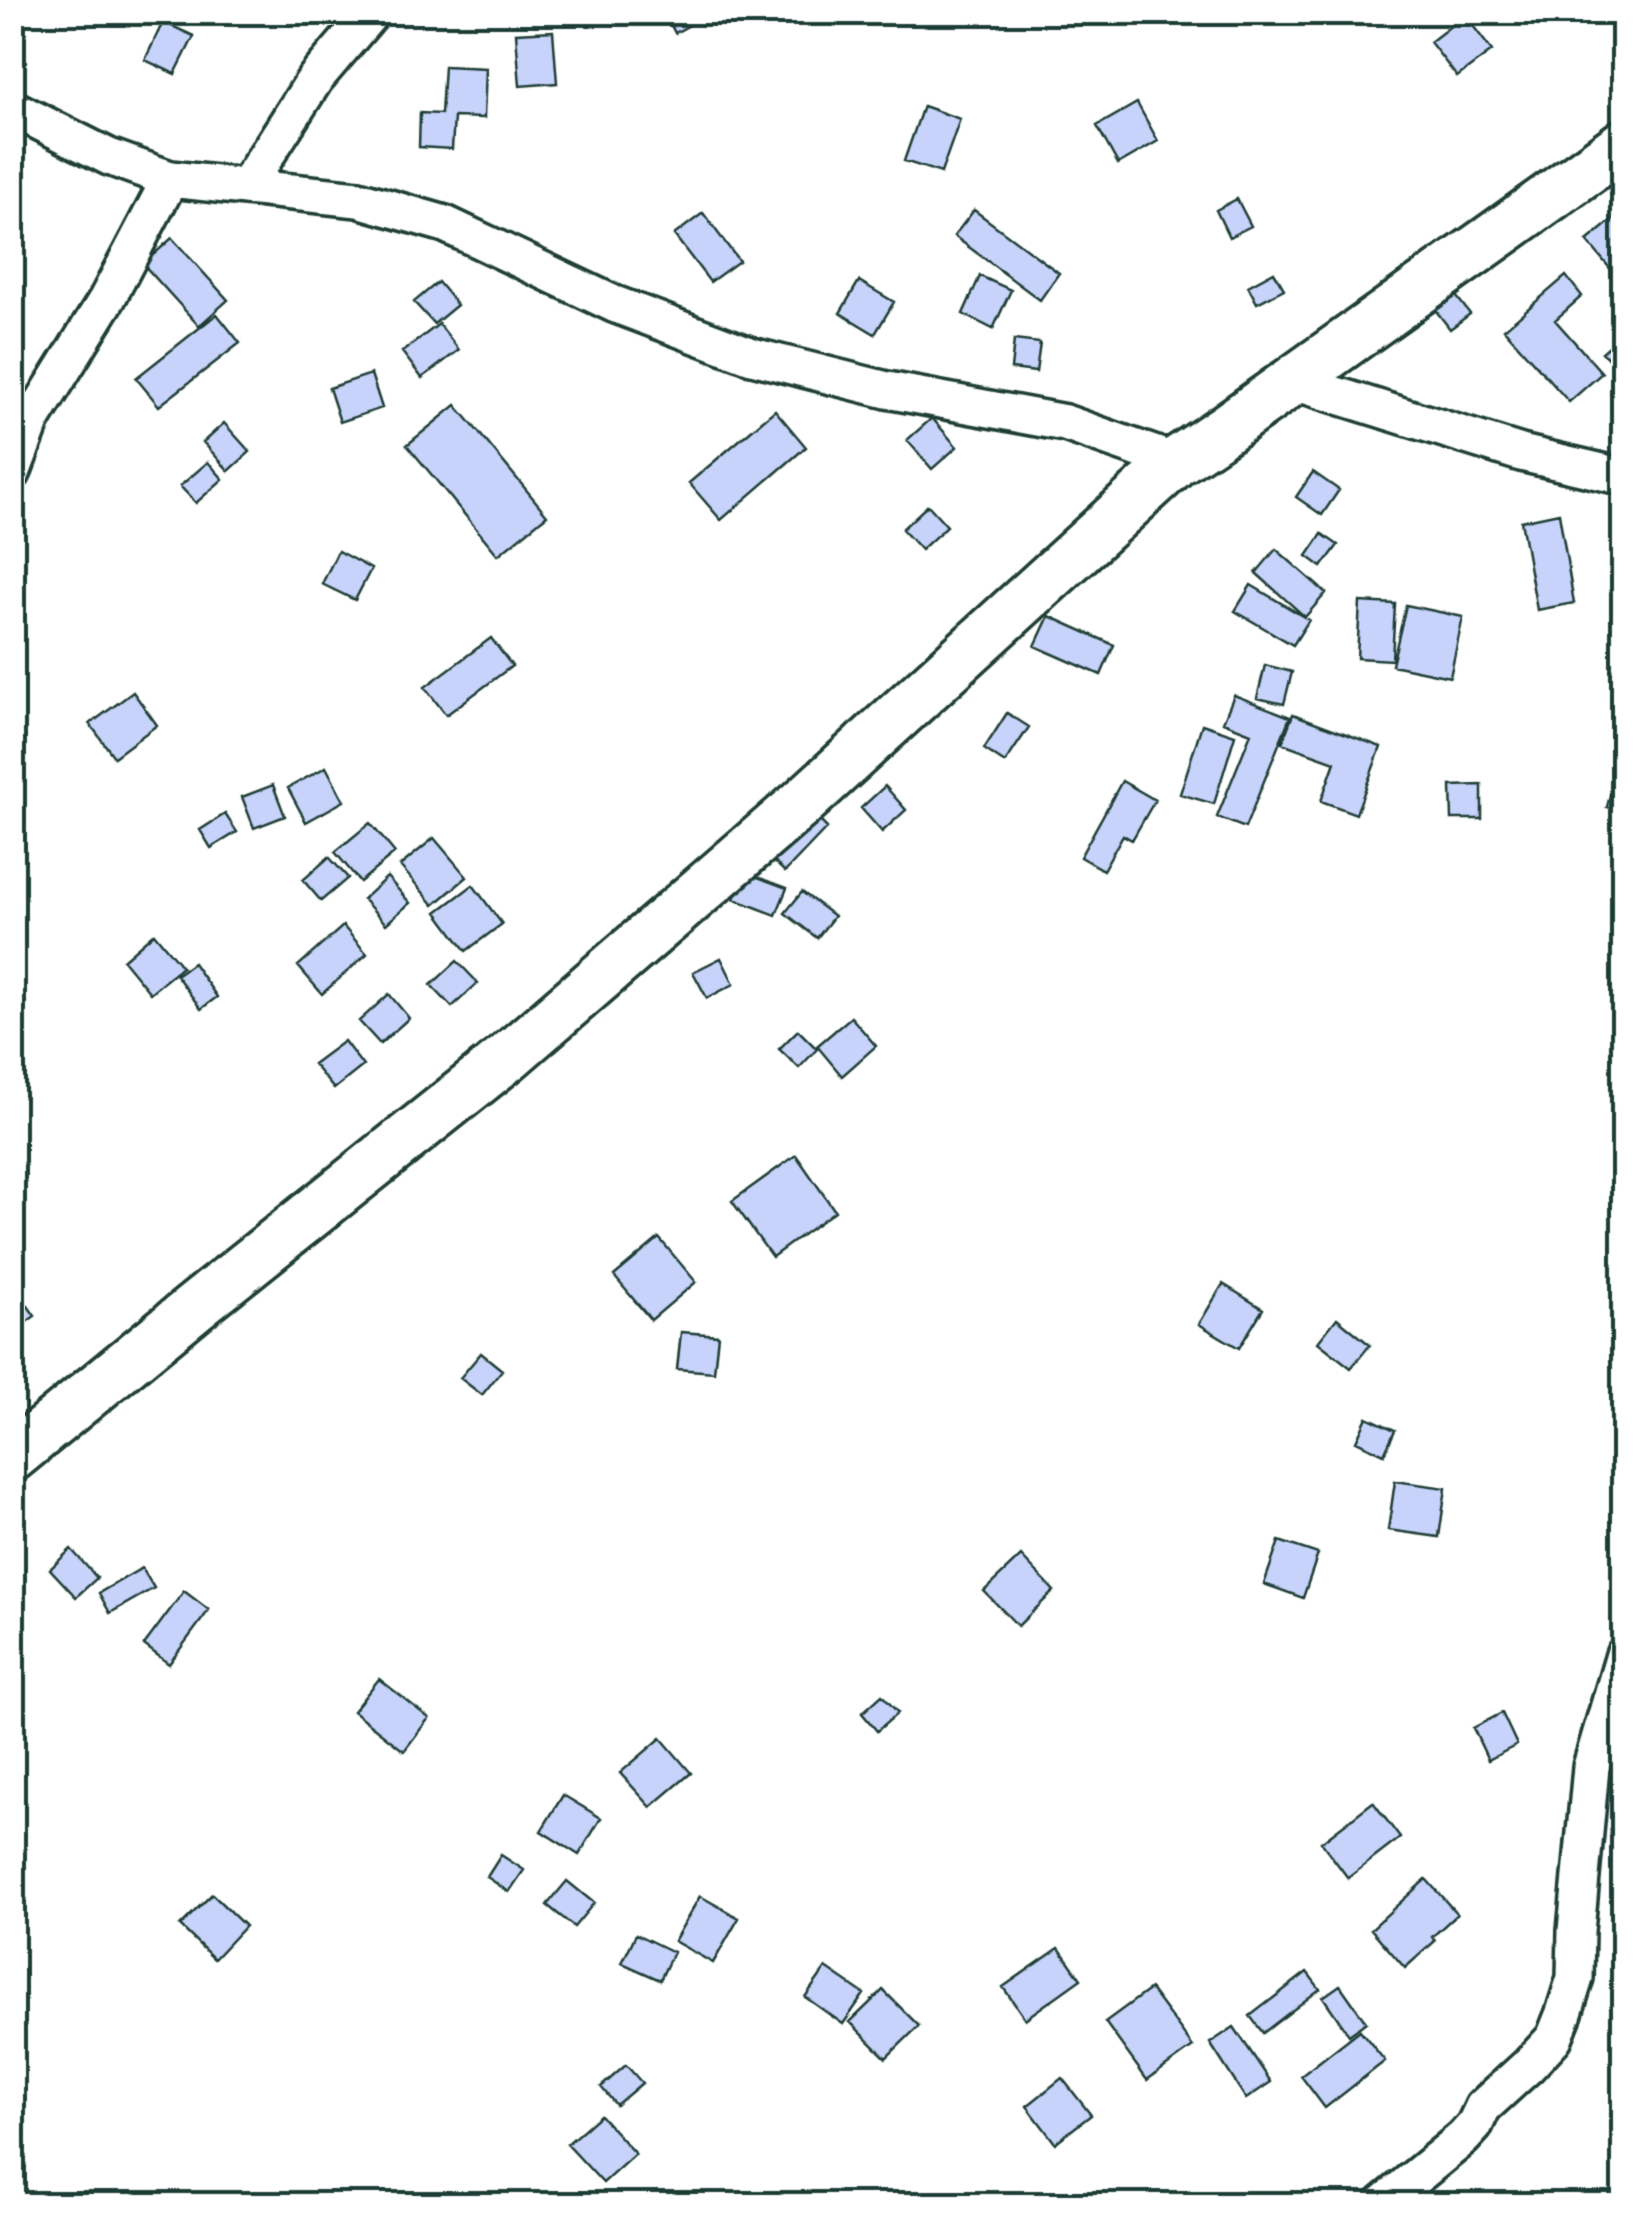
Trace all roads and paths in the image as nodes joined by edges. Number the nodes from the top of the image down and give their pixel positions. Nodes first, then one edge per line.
1 (372, 12) edge
2 (12, 108) edge
3 (1624, 144) edge
4 (170, 179) junction
5 (246, 187) junction
6 (1292, 381) junction
7 (1176, 462) junction
8 (12, 473) edge
9 (1624, 478) edge
10 (12, 1458) edge
11 (1624, 1654) edge
12 (1384, 2204) edge

1 - 5 street
2 - 4 street
3 - 6 main road
4 - 5 street
4 - 8 street
5 - 7 street
6 - 7 main road
6 - 9 street
7 - 10 main road
11 - 12 street

